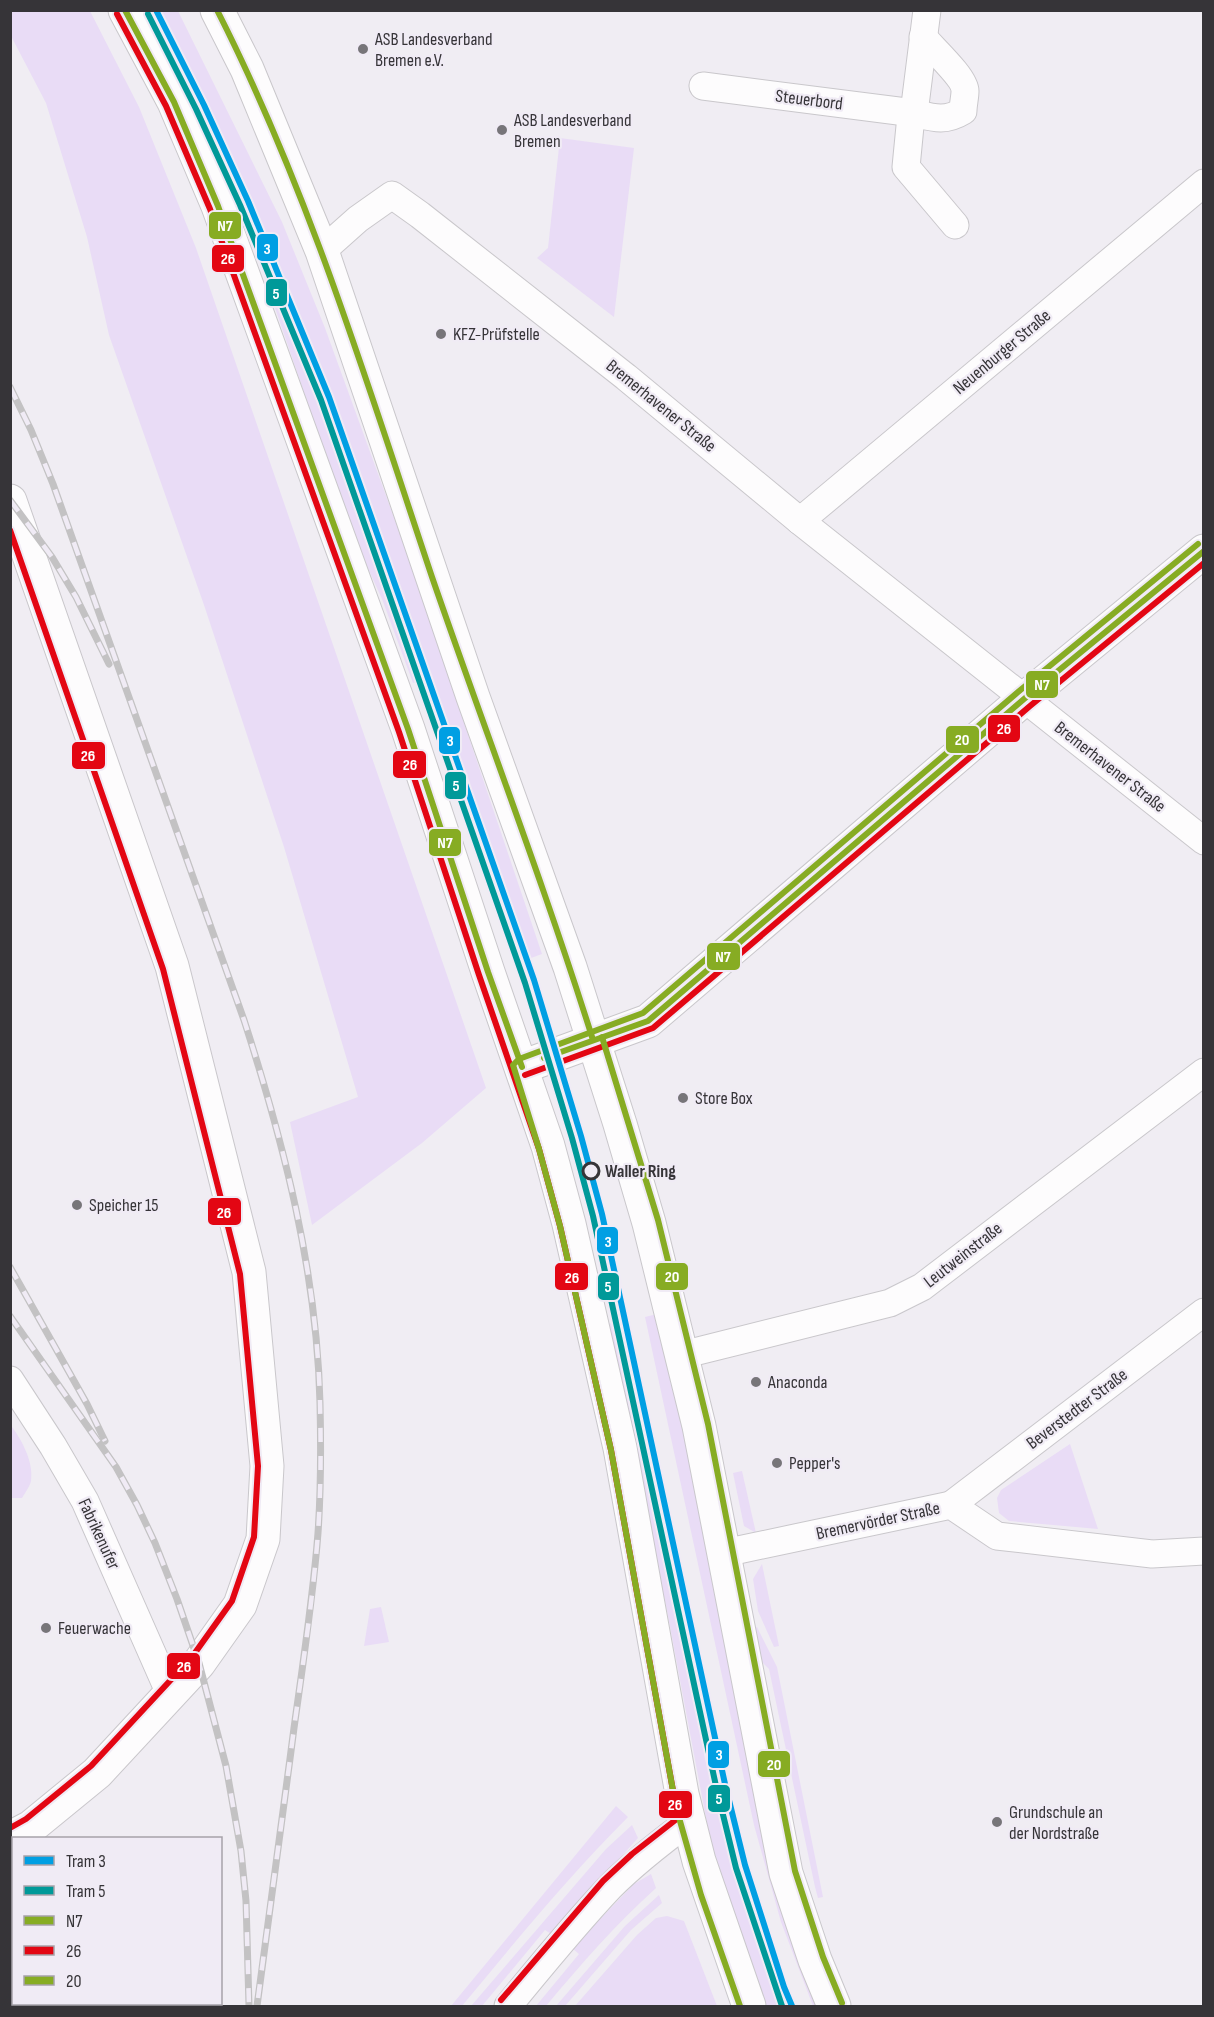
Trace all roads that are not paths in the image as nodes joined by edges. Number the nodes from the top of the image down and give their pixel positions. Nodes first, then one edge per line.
1 (126, 10) edge
2 (217, 10) edge
3 (927, 10) edge
4 (923, 37) junction
5 (704, 86) dead end
6 (915, 113) junction
7 (1203, 183) edge
8 (955, 225) dead end
9 (322, 251) junction
10 (10, 501) edge
11 (800, 521) junction
12 (1203, 551) edge
13 (1024, 699) junction
14 (1203, 841) edge
15 (593, 1040) junction
16 (522, 1067) junction
17 (1203, 1072) edge
18 (1203, 1312) edge
19 (682, 1355) junction
20 (10, 1380) edge
21 (951, 1506) junction
22 (1203, 1551) edge
23 (724, 1553) junction
24 (171, 1696) junction
25 (688, 1822) junction
26 (10, 1838) edge
27 (508, 2007) edge
28 (749, 2007) edge
29 (834, 2007) edge

1 - 16 main road
2 - 9 main road
3 - 4 street
4 - 6 street
4 - 6 street, Steuerbord
5 - 6 street, Steuerbord
6 - 8 street
7 - 11 street, Neuenburger Straße
9 - 11 street, Bremerhavener Straße
9 - 15 main road
10 - 24 main road
11 - 13 street, Bremerhavener Straße
12 - 13 main road
13 - 14 street, Bremerhavener Straße
13 - 15 main road
15 - 16 main road
15 - 19 main road
16 - 25 main road
17 - 19 street, Leutweinstraße
18 - 21 street, Beverstedter Straße
19 - 23 main road
20 - 24 street, Fabrikenufer
21 - 22 street, Bremervörder Straße
21 - 23 street, Bremervörder Straße
23 - 29 main road
24 - 26 main road
25 - 27 street
25 - 28 main road

